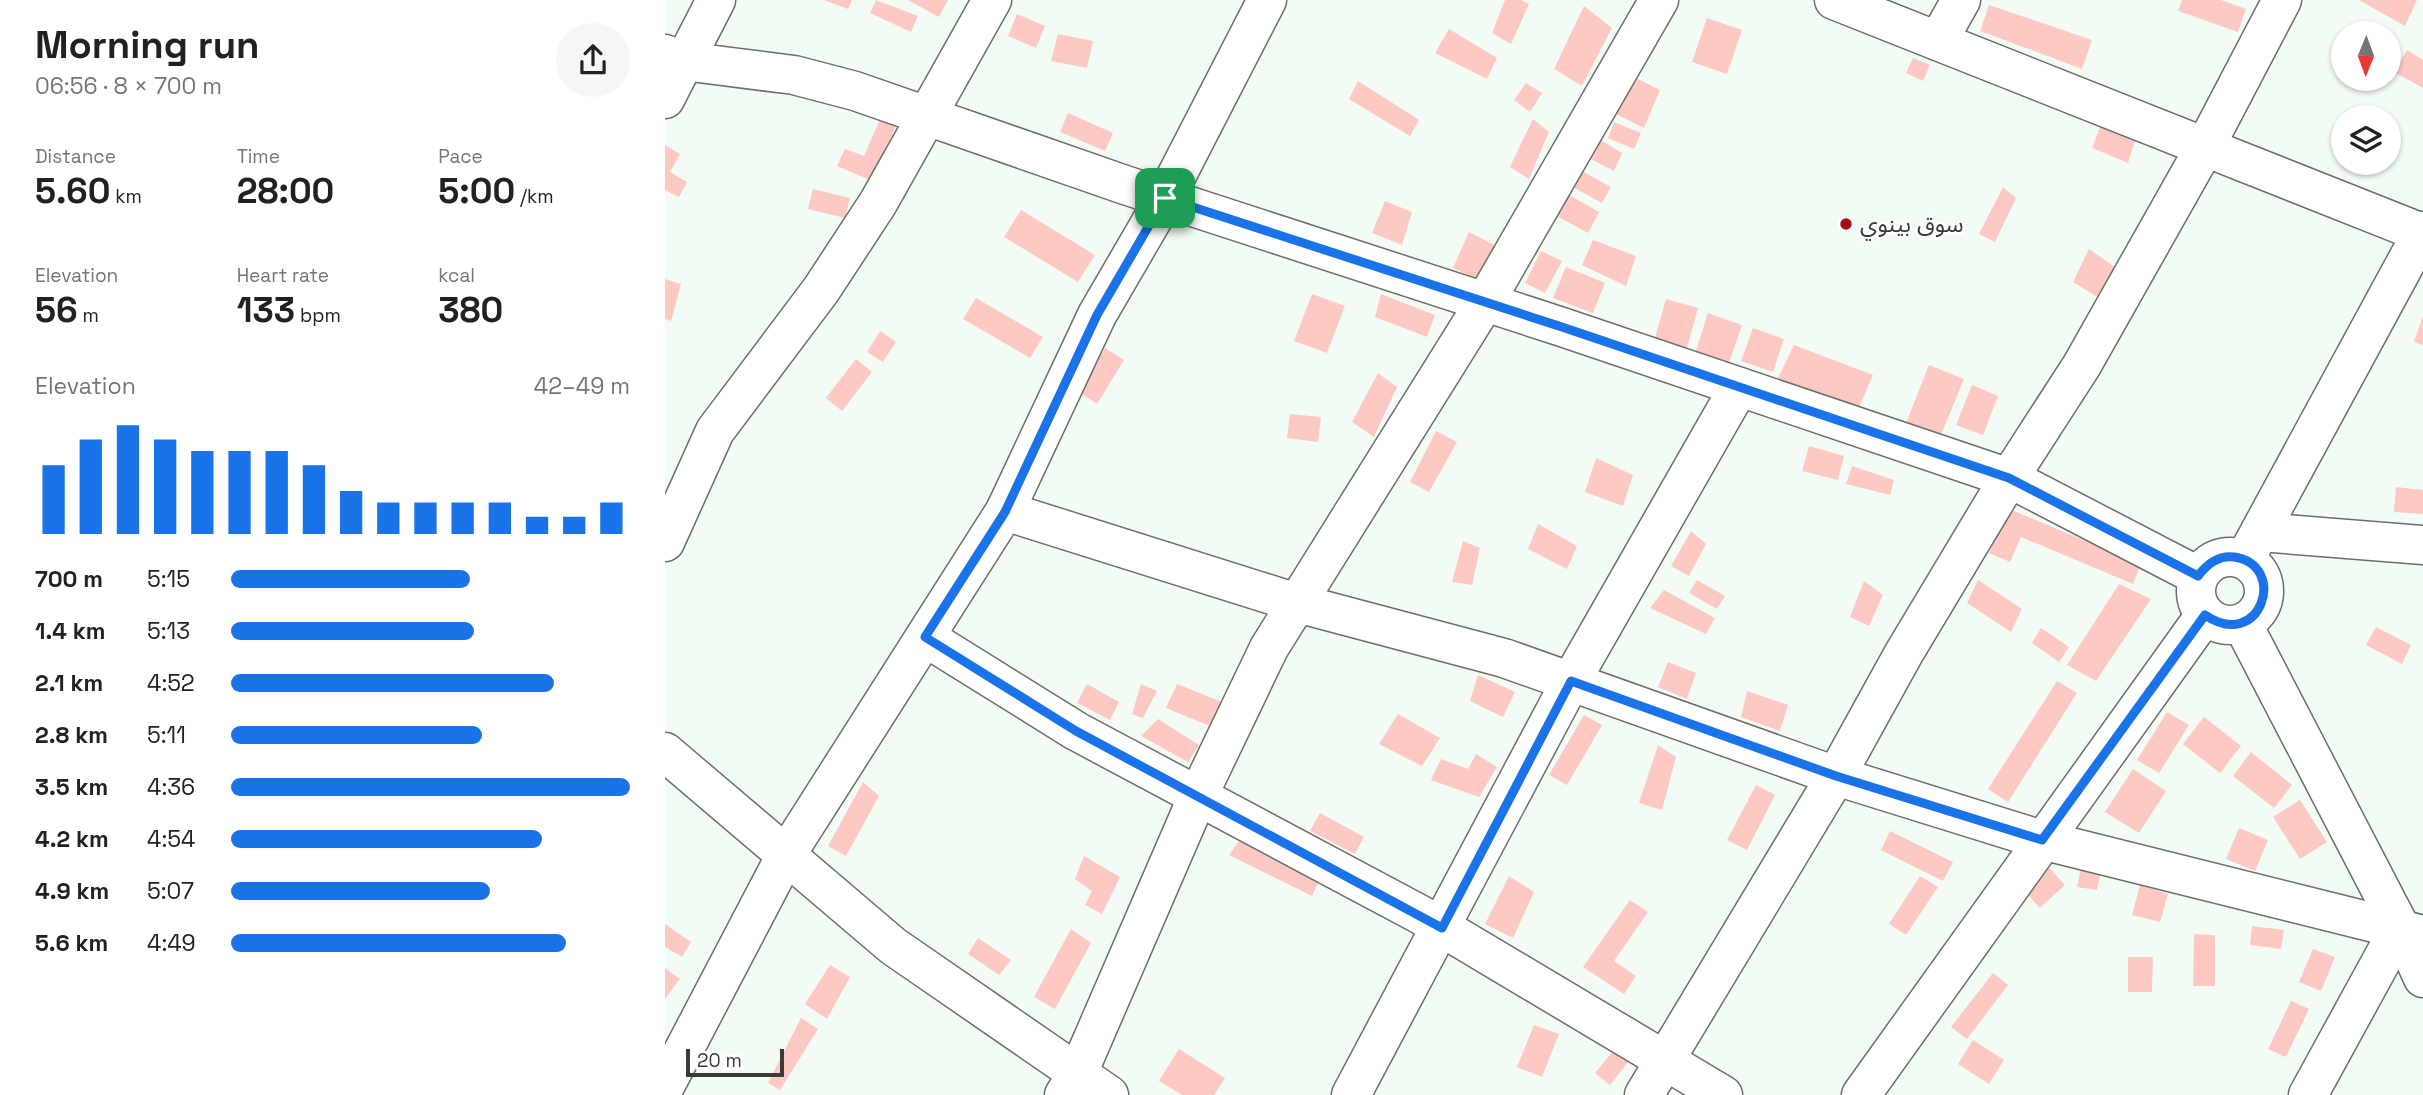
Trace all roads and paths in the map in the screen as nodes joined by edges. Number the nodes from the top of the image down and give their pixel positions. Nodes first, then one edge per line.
1 (716, 0) edge
2 (992, 0) edge
3 (1267, 0) edge
4 (1659, 0) edge
5 (1834, 0) edge
6 (1961, 0) edge
7 (2282, 0) edge
8 (1938, 41) junction
9 (674, 58) edge
10 (665, 99) edge
11 (926, 117) junction
12 (2205, 147) junction
13 (1165, 198) junction
14 (2423, 232) edge
15 (1485, 302) junction
16 (1739, 387) junction
17 (2009, 478) junction
18 (1005, 512) junction
19 (665, 542) edge
20 (2423, 545) edge
21 (2252, 546) junction
22 (2198, 576) junction
23 (1297, 603) junction
24 (2205, 615) junction
25 (2242, 623) junction
26 (925, 637) junction
27 (1571, 681) junction
28 (665, 752) edge
29 (1836, 776) junction
30 (1198, 796) junction
31 (2042, 840) junction
32 (786, 855) junction
33 (1442, 928) junction
34 (2412, 931) edge
35 (2423, 978) edge
36 (1666, 1060) junction
37 (1071, 1084) edge
38 (665, 1086) edge
39 (1109, 1095) edge
40 (1351, 1095) edge
41 (1644, 1095) edge
42 (1723, 1095) edge
43 (1861, 1095) edge
44 (2308, 1095) edge

1 - 9 street
2 - 11 street
3 - 13 street
4 - 15 street
5 - 8 street
6 - 8 street
7 - 12 street
8 - 12 street
9 - 10 street
9 - 11 street
11 - 13 street
11 - 19 street
12 - 14 street
12 - 17 street
13 - 15 street
13 - 18 street
14 - 21 street
15 - 16 street
15 - 23 street
16 - 17 street
16 - 27 street
17 - 22 street
17 - 29 street
18 - 23 street
18 - 26 street
20 - 21 street
21 - 22 street
21 - 25 street
22 - 24 street
23 - 27 street
23 - 30 street
24 - 25 street
24 - 31 street
25 - 34 street
26 - 30 street
26 - 32 street
27 - 29 street
27 - 33 street
28 - 32 street
29 - 31 street
29 - 36 street
30 - 33 street
30 - 37 street
31 - 34 street
31 - 43 street
32 - 37 street
32 - 38 street
33 - 36 street
33 - 40 street
34 - 35 street
34 - 44 street
36 - 41 street
36 - 42 street
37 - 39 street

